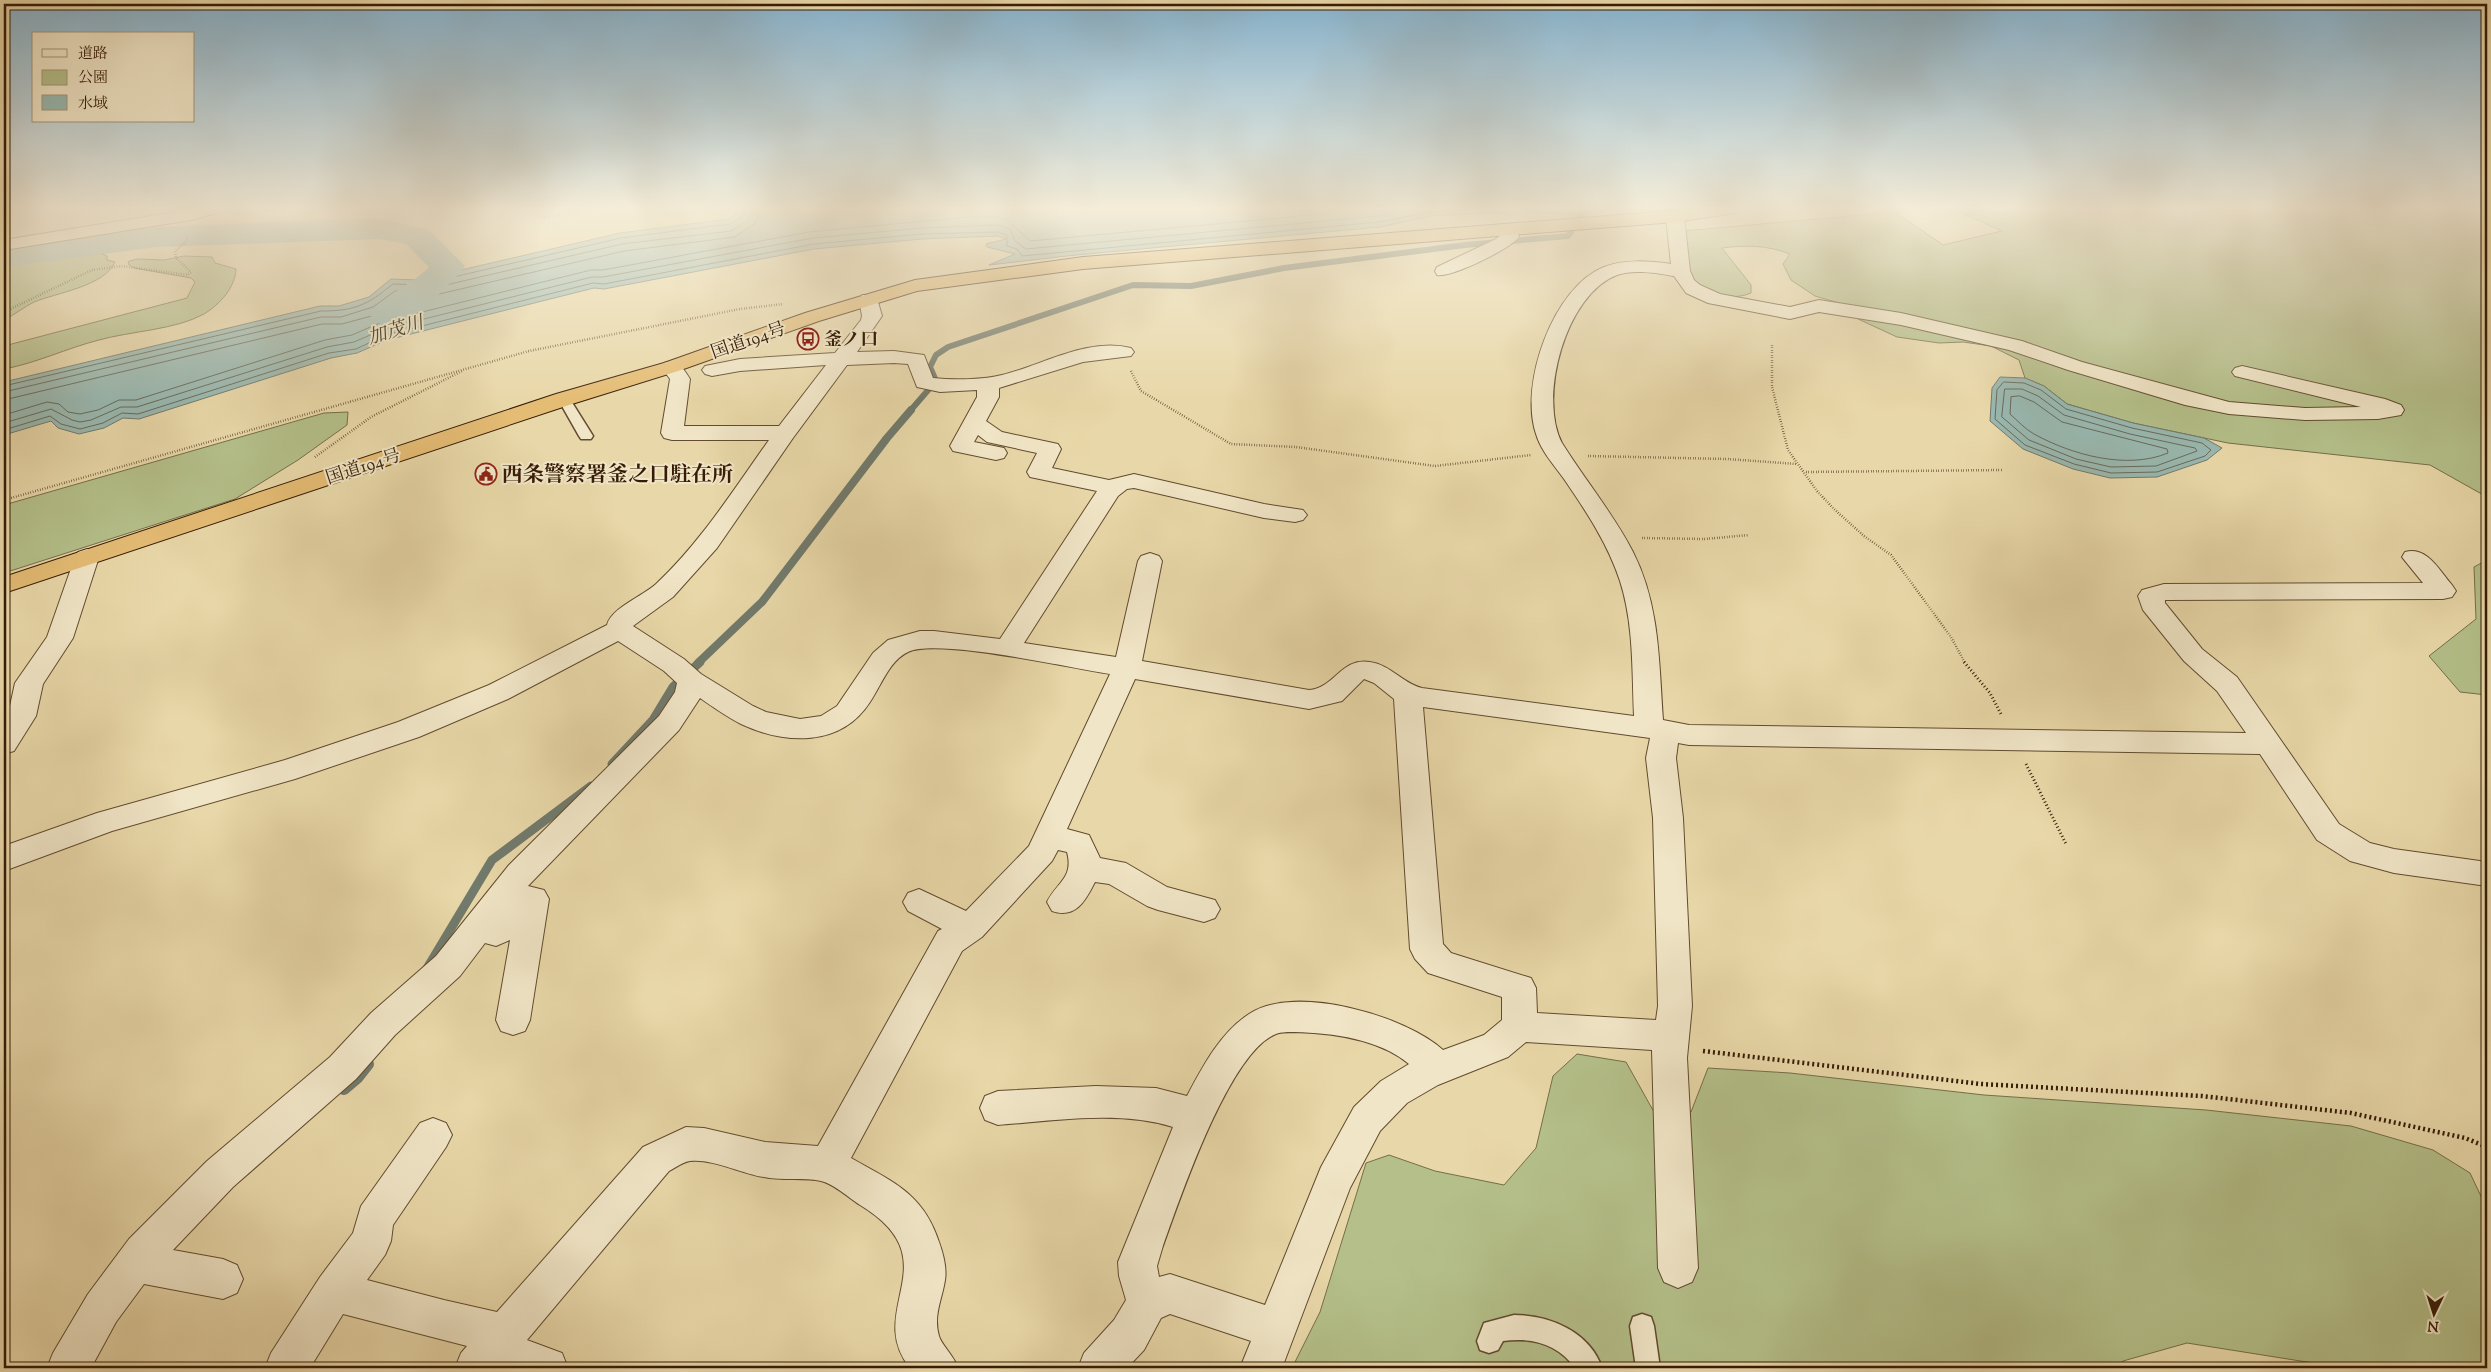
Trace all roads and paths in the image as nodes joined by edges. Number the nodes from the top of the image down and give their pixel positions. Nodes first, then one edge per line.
1 (86, 273) edge
2 (170, 273) edge
3 (189, 273) edge
4 (1014, 273) edge
5 (1607, 273) edge
6 (1682, 273) edge
7 (870, 299) junction
8 (788, 303) dead end
9 (4, 312) edge
10 (1772, 346) dead end
11 (1124, 352) joint
12 (840, 360) junction
13 (671, 366) junction
14 (472, 367) junction
15 (712, 370) dead end
16 (2242, 372) dead end
17 (988, 384) junction
18 (564, 399) junction
19 (974, 423) junction
20 (785, 433) junction
21 (586, 436) dead end
22 (996, 453) dead end
23 (1560, 456) junction
24 (309, 461) dead end
25 (1797, 464) junction
26 (2003, 470) dead end
27 (1805, 472) junction
28 (1114, 488) junction
29 (4, 500) edge
30 (1295, 515) dead end
31 (1749, 535) dead end
32 (1614, 537) junction
33 (87, 557) junction
34 (2414, 557) dead end
35 (1150, 561) dead end
36 (4, 585) edge
37 (619, 629) junction
38 (1007, 649) junction
39 (1125, 668) junction
40 (691, 681) junction
41 (1408, 695) junction
42 (1657, 729) junction
43 (2014, 740) junction
44 (4, 744) edge
45 (2267, 744) junction
46 (1050, 837) junction
47 (2066, 844) dead end
48 (4, 859) edge
49 (1086, 869) junction
50 (2487, 874) edge
51 (919, 902) dead end
52 (1063, 902) dead end
53 (1204, 909) dead end
54 (970, 928) junction
55 (448, 966) junction
56 (513, 1020) dead end
57 (1520, 1027) junction
58 (1671, 1041) junction
59 (1439, 1068) junction
60 (998, 1108) dead end
61 (1198, 1114) junction
62 (433, 1135) dead end
63 (2487, 1154) edge
64 (828, 1164) junction
65 (135, 1263) junction
66 (1678, 1268) dead end
67 (223, 1279) dead end
68 (334, 1291) junction
69 (1147, 1302) junction
70 (1642, 1326) dead end
71 (1277, 1329) junction
72 (1490, 1342) dead end
73 (491, 1350) edge
74 (930, 1365) edge
75 (68, 1368) edge
76 (286, 1368) edge
77 (548, 1368) edge
78 (1098, 1368) edge
79 (1261, 1368) edge
80 (1590, 1368) edge
81 (1648, 1368) edge

1 - 9 path
2 - 3 path
4 - 7 highway, 国道194号
5 - 23 street
6 - 16 street
7 - 12 street
7 - 13 highway, 国道194号
8 - 14 path
10 - 25 path
11 - 17 street
11 - 23 path
12 - 15 street
12 - 17 street
12 - 20 street
13 - 18 highway, 国道194号
13 - 20 street
14 - 24 path
14 - 29 path
17 - 19 street
18 - 21 lane
18 - 33 highway, 国道194号
19 - 22 street
19 - 28 street
20 - 37 street
23 - 25 path
23 - 32 street
25 - 27 path
26 - 27 path
27 - 43 path
28 - 30 street
28 - 38 street
31 - 32 path
32 - 42 street
33 - 36 highway, 国道194号
33 - 44 street
34 - 45 street
35 - 39 street
37 - 40 street
37 - 48 street
38 - 39 street
38 - 40 street
39 - 41 street
39 - 46 street
40 - 55 street
41 - 42 street
41 - 57 street
42 - 43 street
42 - 58 street
43 - 45 street
43 - 47 path
45 - 50 street
46 - 49 street
46 - 54 street
49 - 52 street
49 - 53 street
51 - 54 street
54 - 64 street
55 - 56 street
55 - 65 street
57 - 58 street
57 - 59 street
58 - 63 path
58 - 66 street
59 - 61 street
59 - 71 street
60 - 61 street
61 - 69 street
62 - 68 street
64 - 73 street
64 - 74 street
65 - 67 street
65 - 75 street
68 - 73 street
68 - 76 street
69 - 71 street
69 - 78 street
70 - 81 lane
71 - 79 street
72 - 80 lane
73 - 77 street

